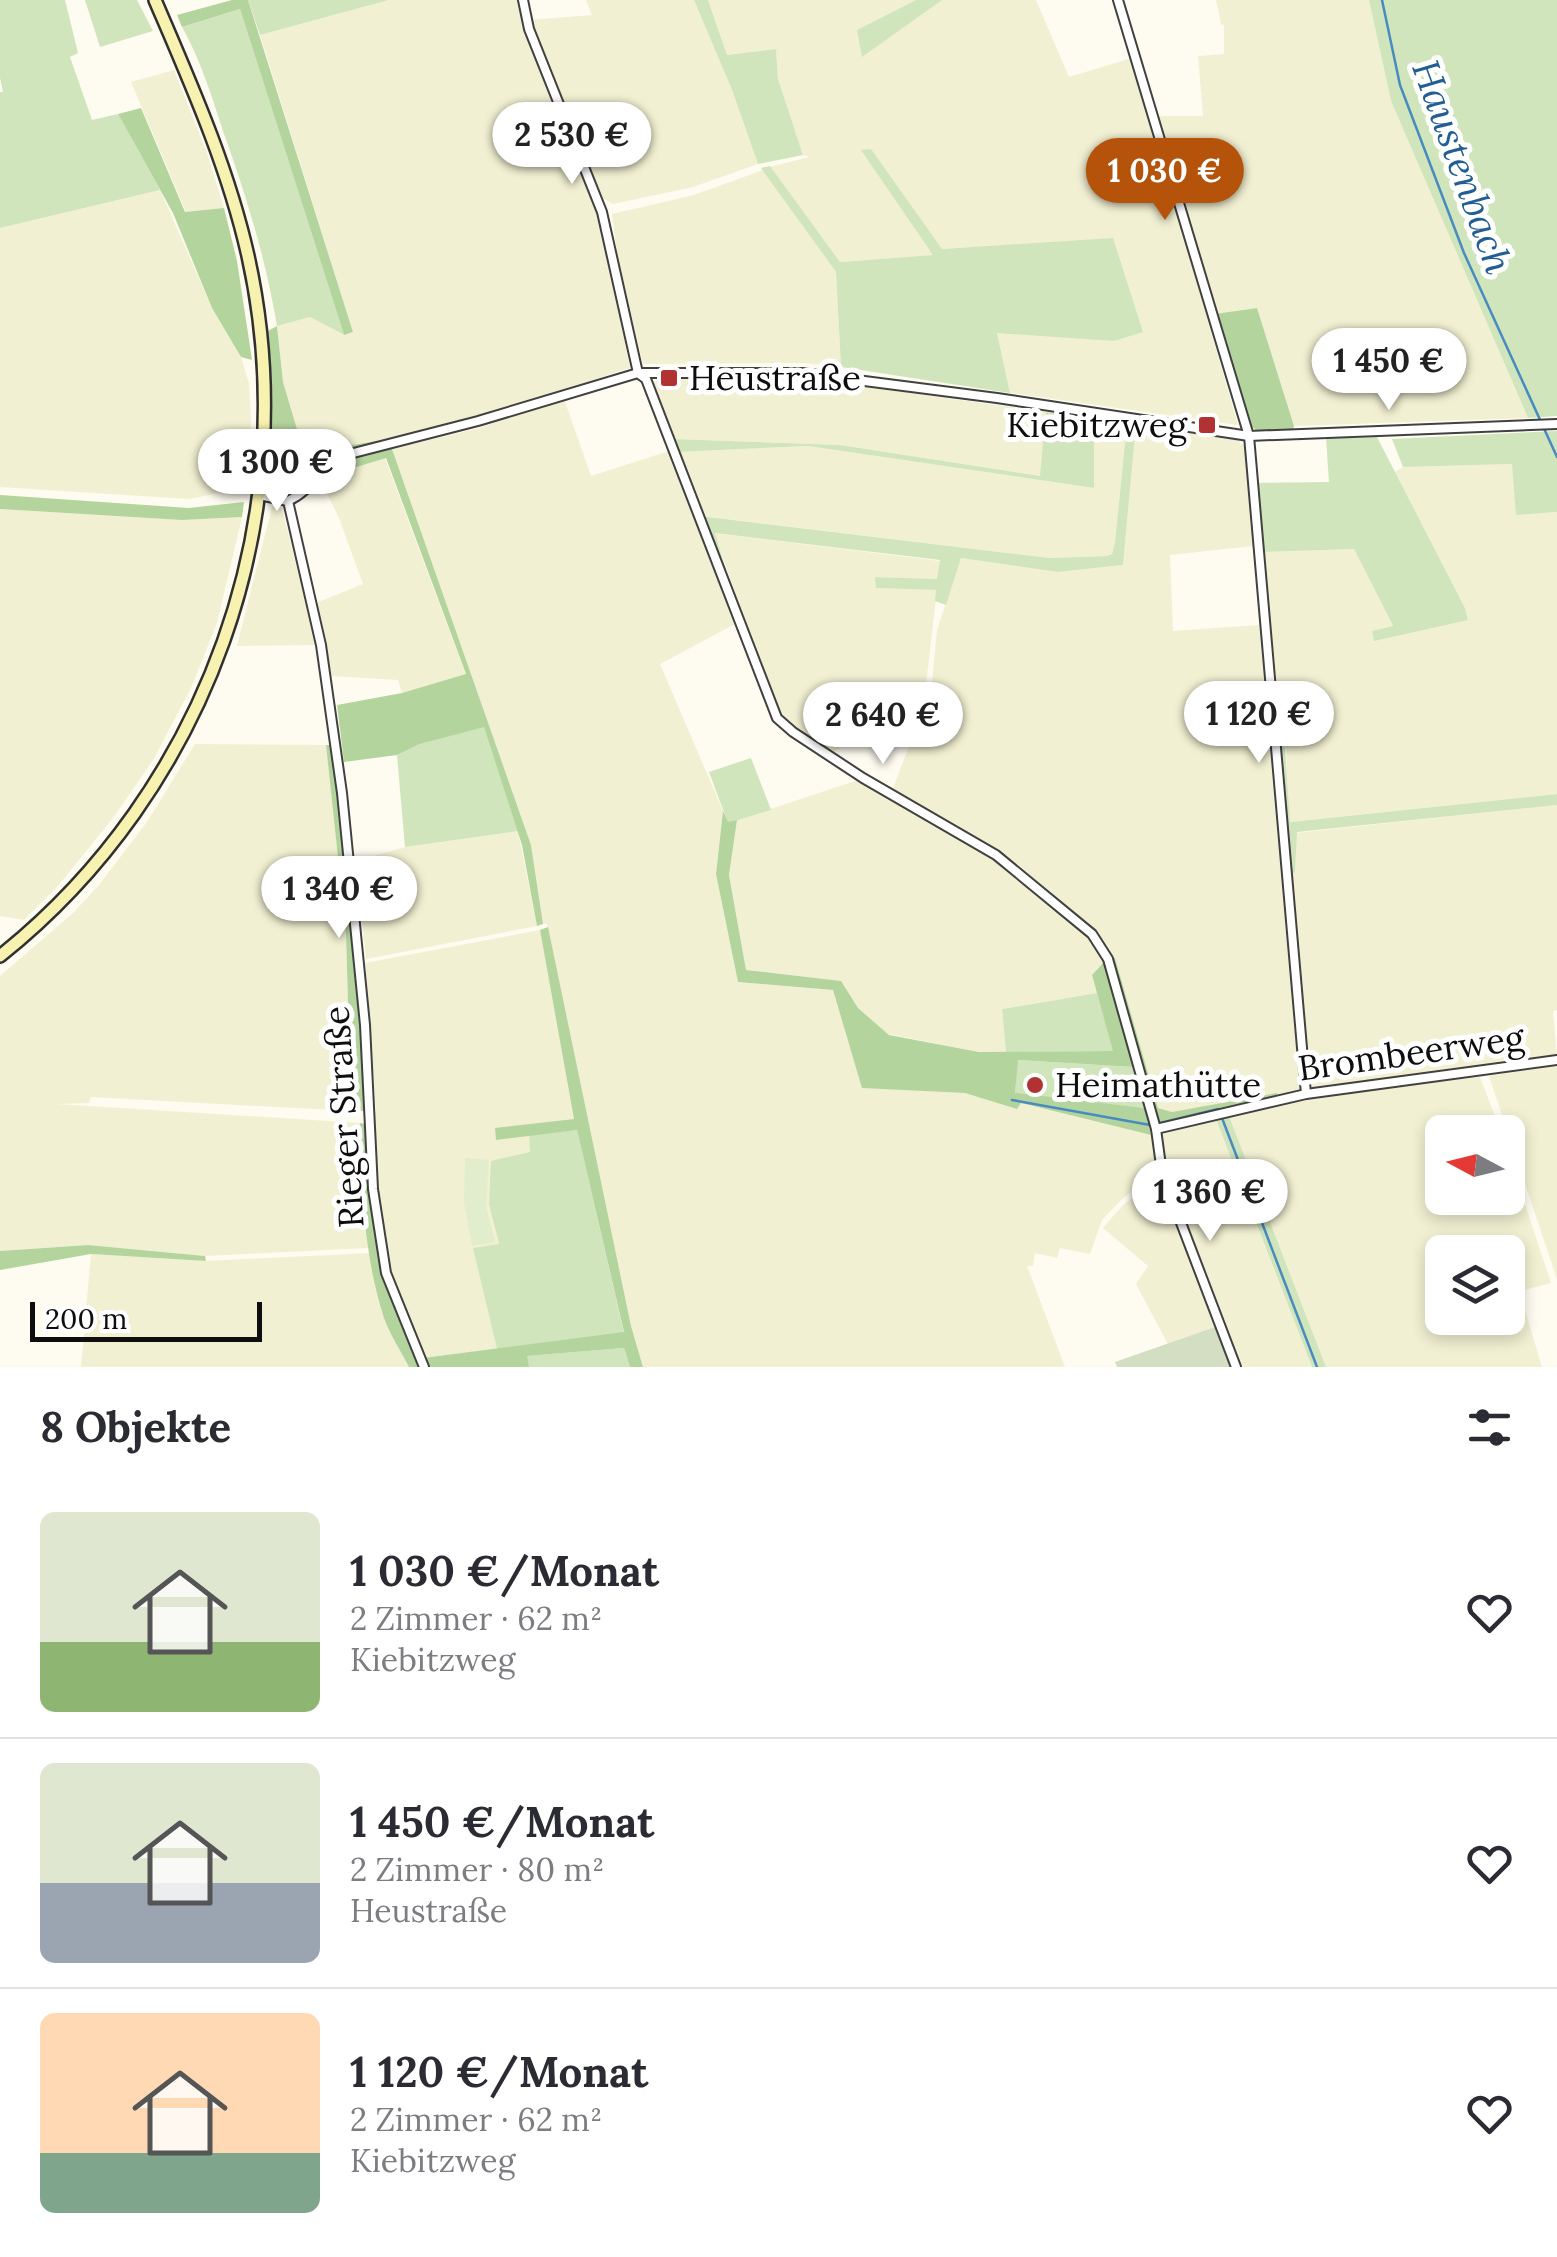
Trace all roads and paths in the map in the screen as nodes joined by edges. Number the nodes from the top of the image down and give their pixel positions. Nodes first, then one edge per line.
1 (154, 0) edge
2 (523, 0) edge
3 (1118, 0) edge
4 (638, 373) junction
5 (1553, 424) edge
6 (1249, 436) junction
7 (259, 496) junction
8 (288, 501) junction
9 (0, 956) edge
10 (1557, 1060) edge
11 (1306, 1094) junction
12 (1156, 1128) junction
13 (424, 1367) edge
14 (1236, 1367) edge

1 - 7 main road
2 - 4 street
3 - 6 street
4 - 6 street
4 - 8 street
4 - 12 street
5 - 6 street
6 - 11 street
7 - 8 street
7 - 9 main road
8 - 13 street, Rieger Straße
10 - 11 street, Brombeerweg
11 - 12 street, Brombeerweg
12 - 14 street

